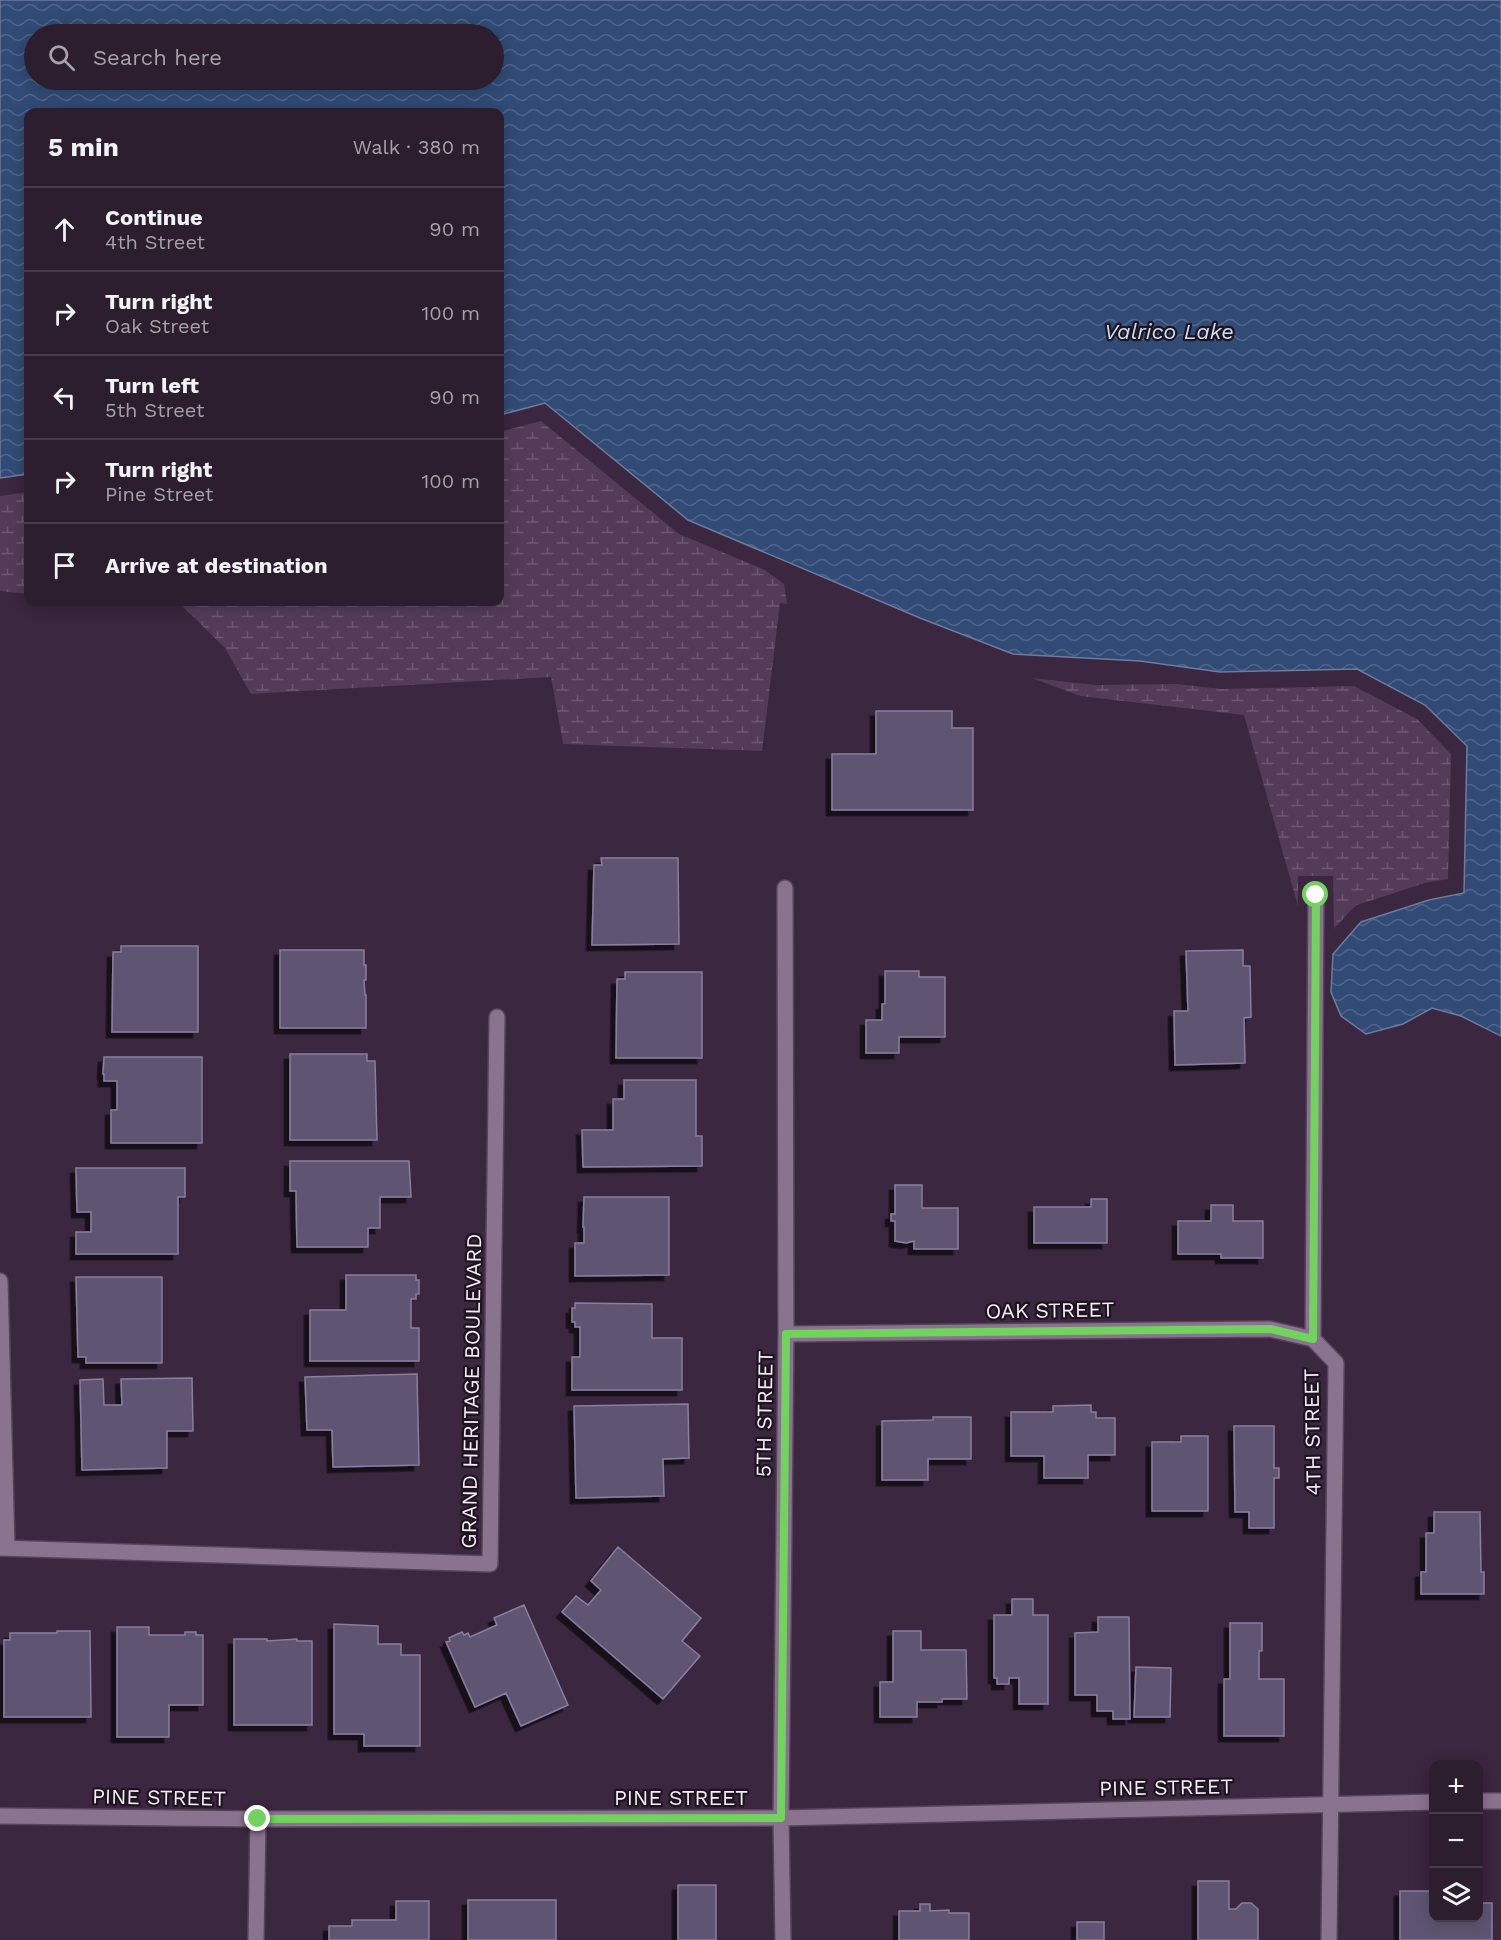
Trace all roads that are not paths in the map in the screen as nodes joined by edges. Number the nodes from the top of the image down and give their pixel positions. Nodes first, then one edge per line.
1 (785, 888) dead end
2 (1316, 895) dead end
3 (497, 1017) dead end
4 (0, 1281) edge
5 (786, 1334) junction
6 (1313, 1339) junction
7 (3, 1548) edge
8 (1483, 1801) edge
9 (1501, 1801) edge
10 (1429, 1802) edge
11 (1330, 1803) junction
12 (0, 1816) edge
13 (781, 1818) junction
14 (258, 1819) junction
15 (256, 1940) edge
16 (783, 1940) edge
17 (1329, 1940) edge

1 - 5 street, 5TH STREET
2 - 6 street, 4TH STREET
3 - 7 street, GRAND HERITAGE BOULEVARD
4 - 7 street
5 - 6 street, OAK STREET
5 - 13 street, 5TH STREET
6 - 11 street, 4TH STREET
8 - 9 street
10 - 11 street, PINE STREET
11 - 13 street, PINE STREET
11 - 17 street, 4TH STREET
12 - 14 street, PINE STREET
13 - 14 street, PINE STREET
13 - 16 street, 5TH STREET
14 - 15 street

